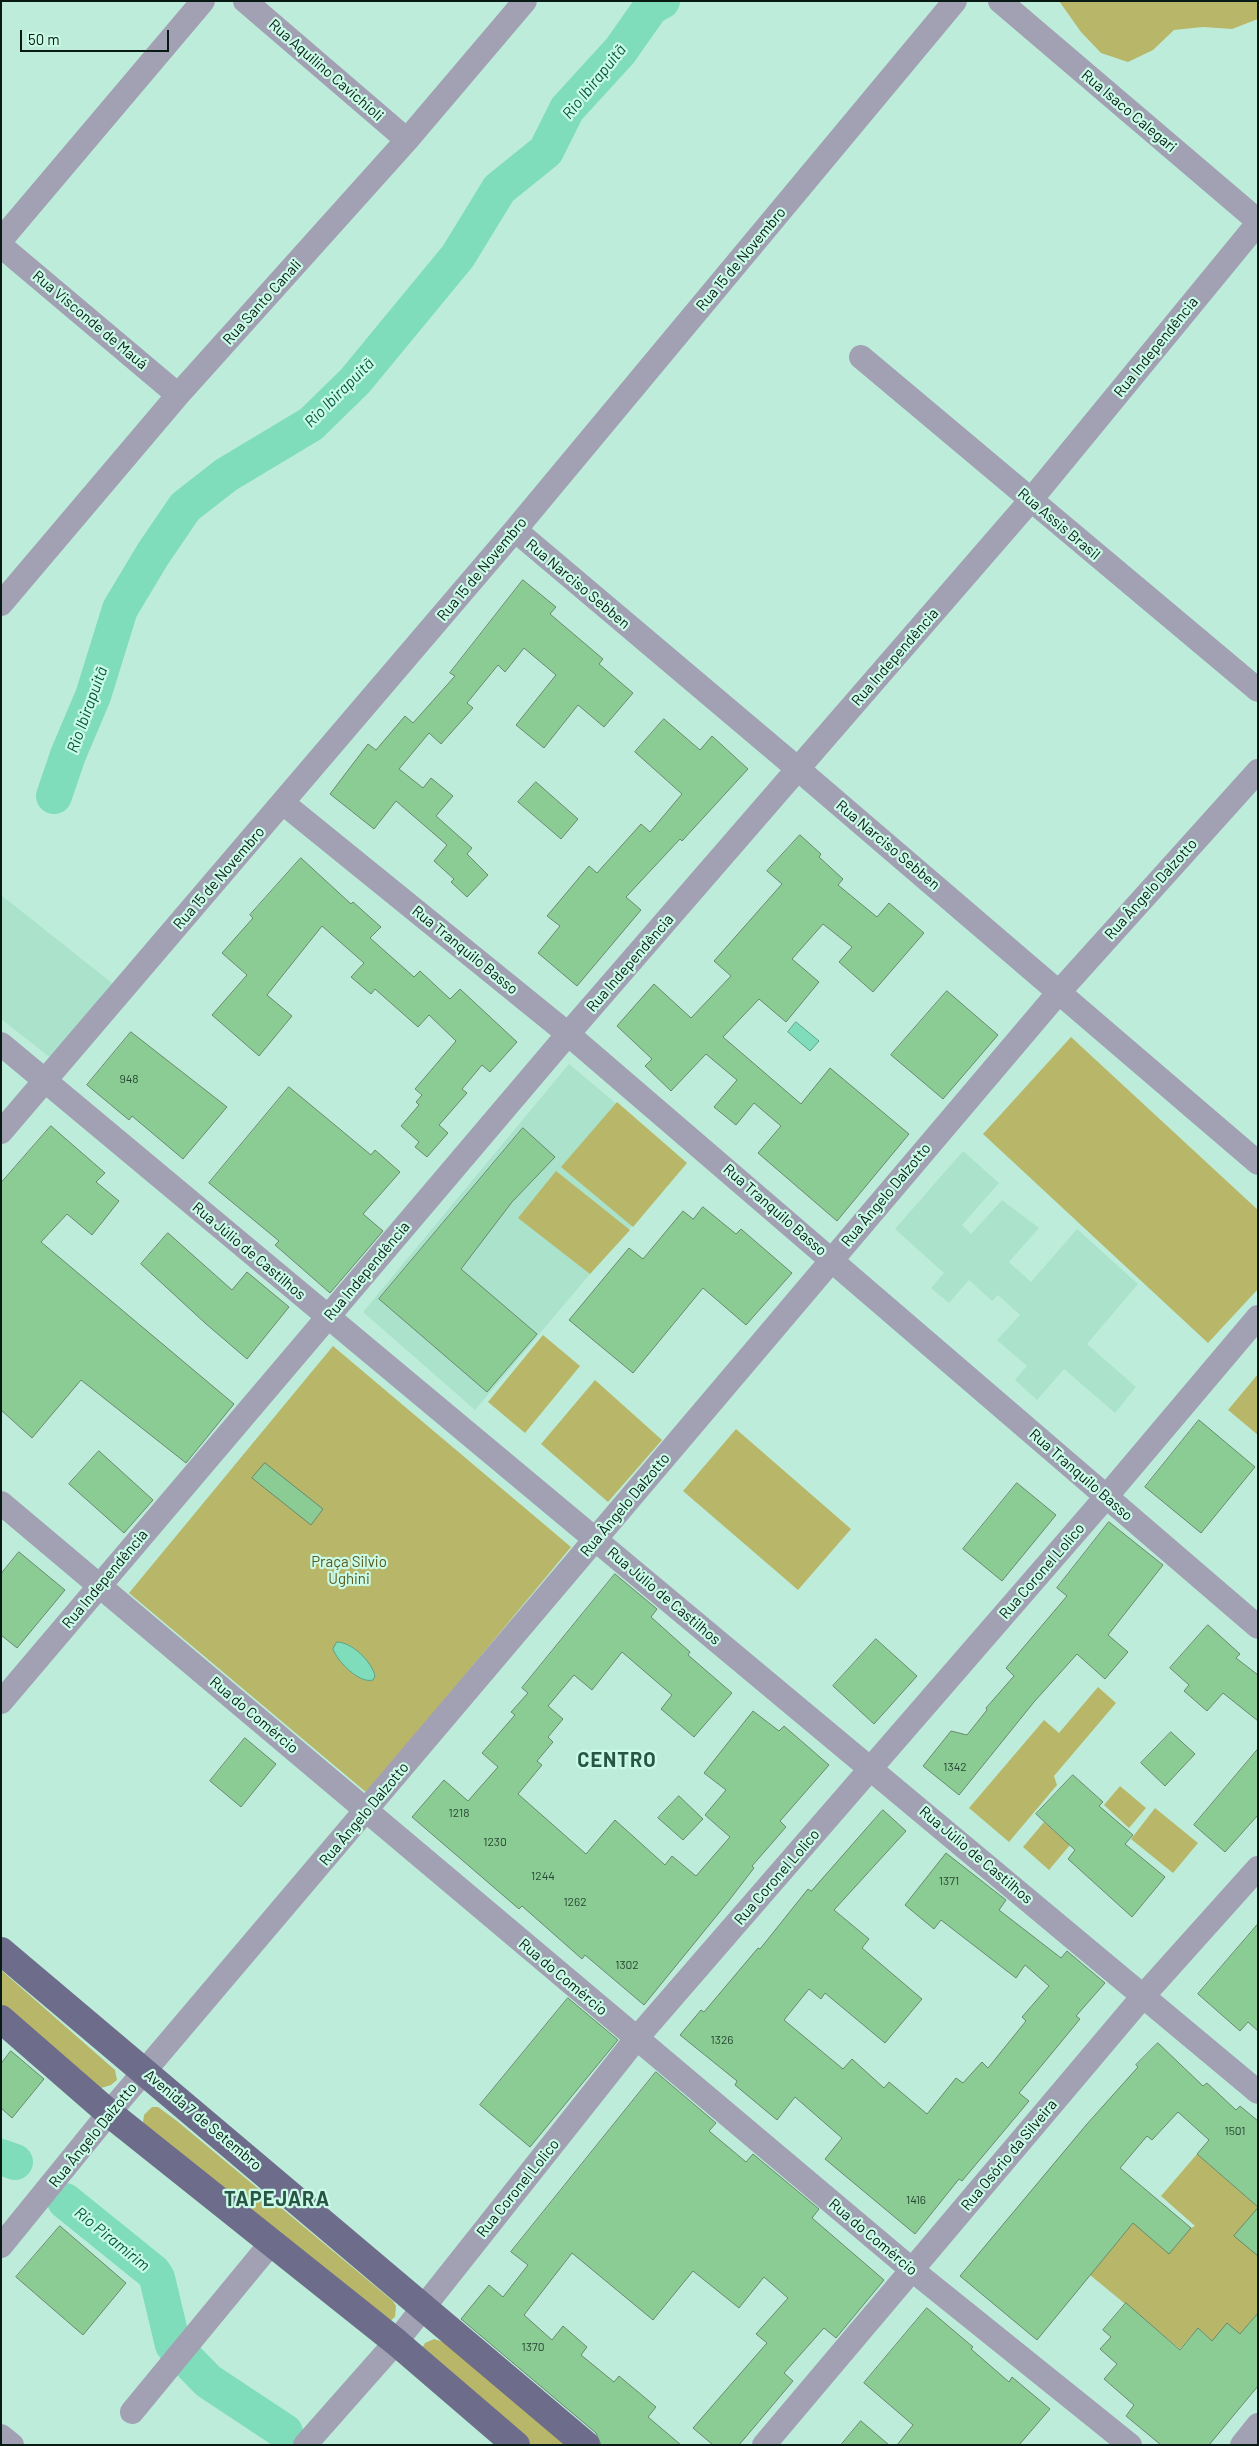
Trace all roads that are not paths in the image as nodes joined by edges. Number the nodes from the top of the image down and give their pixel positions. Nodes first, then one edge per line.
1 (204, 1) edge
2 (245, 1) edge
3 (525, 1) edge
4 (956, 1) edge
5 (1000, 1) edge
6 (407, 140) junction
7 (1258, 222) edge
8 (1, 240) edge
9 (1, 246) edge
10 (860, 357) dead end
11 (178, 395) junction
12 (1030, 501) junction
13 (515, 530) junction
14 (1, 604) edge
15 (1258, 690) edge
16 (798, 770) junction
17 (1258, 771) edge
18 (284, 803) junction
19 (1059, 992) junction
20 (568, 1034) junction
21 (1, 1044) edge
22 (45, 1080) junction
23 (1, 1132) edge
24 (1258, 1163) edge
25 (832, 1259) junction
26 (328, 1317) junction
27 (1258, 1317) edge
28 (1106, 1497) junction
29 (1, 1503) edge
30 (596, 1540) junction
31 (100, 1585) junction
32 (1258, 1627) edge
33 (1, 1702) edge
34 (871, 1768) junction
35 (367, 1810) junction
36 (1258, 1868) edge
37 (1, 1951) edge
38 (1144, 1995) junction
39 (1, 2019) edge
40 (636, 2039) junction
41 (146, 2072) junction
42 (1258, 2092) edge
43 (109, 2113) junction
44 (272, 2242) junction
45 (1, 2246) edge
46 (911, 2269) junction
47 (424, 2306) junction
48 (396, 2342) junction
49 (132, 2412) dead end
50 (1258, 2425) edge
51 (1, 2436) edge
52 (12, 2445) edge
53 (305, 2445) edge
54 (516, 2445) edge
55 (586, 2445) edge
56 (764, 2445) edge
57 (1130, 2445) edge
58 (1242, 2445) edge

1 - 8 street
2 - 6 street, Rua Aquilino Cavichioli
3 - 6 street, Rua Santo Canali
4 - 13 street, Rua 15 de Novembro
5 - 7 street, Rua Isaco Calegari
6 - 11 street, Rua Santo Canali
7 - 12 street, Rua Independência
9 - 11 street, Rua Visconde de Mauá
10 - 12 street, Rua Assis Brasil
11 - 14 street, Rua Santo Canali
12 - 15 street, Rua Assis Brasil
12 - 16 street, Rua Independência
13 - 16 street, Rua Narciso Sebben
13 - 18 street, Rua 15 de Novembro
16 - 19 street, Rua Narciso Sebben
16 - 20 street, Rua Independência
17 - 19 street, Rua Ângelo Dalzotto
18 - 20 street, Rua Tranquilo Basso
18 - 22 street, Rua 15 de Novembro
19 - 24 street, Rua Narciso Sebben
19 - 25 street, Rua Ângelo Dalzotto
20 - 25 street, Rua Tranquilo Basso
20 - 26 street, Rua Independência
21 - 22 street, Rua Júlio de Castilhos
22 - 23 street, Rua 15 de Novembro
22 - 26 street, Rua Júlio de Castilhos
25 - 28 street, Rua Tranquilo Basso
25 - 30 street, Rua Ângelo Dalzotto
26 - 30 street, Rua Júlio de Castilhos
26 - 31 street, Rua Independência
27 - 28 street, Rua Coronel Lolico
28 - 32 street, Rua Tranquilo Basso
28 - 34 street, Rua Coronel Lolico
29 - 31 street, Rua do Comércio
30 - 34 street, Rua Júlio de Castilhos
30 - 35 street, Rua Ângelo Dalzotto
31 - 33 street, Rua Independência
31 - 35 street, Rua do Comércio
34 - 38 street, Rua Júlio de Castilhos
34 - 40 street, Rua Coronel Lolico
35 - 40 street, Rua do Comércio
35 - 41 street, Rua Ângelo Dalzotto
36 - 38 street, Rua Osório da Silveira
37 - 41 main road, Avenida 7 de Setembro
38 - 42 street, Rua Júlio de Castilhos
38 - 46 street, Rua Osório da Silveira
39 - 43 main road
40 - 46 street, Rua do Comércio
40 - 47 street, Rua Coronel Lolico
41 - 43 street, Rua Ângelo Dalzotto
41 - 47 main road, Avenida 7 de Setembro
43 - 44 main road
43 - 45 street, Rua Ângelo Dalzotto
44 - 48 main road
44 - 49 street
46 - 56 street, Rua Osório da Silveira
46 - 57 street, Rua do Comércio
47 - 48 street, Rua Coronel Lolico
47 - 55 main road, Avenida 7 de Setembro
48 - 53 street, Rua Coronel Lolico
48 - 54 main road
50 - 58 street
51 - 52 street

